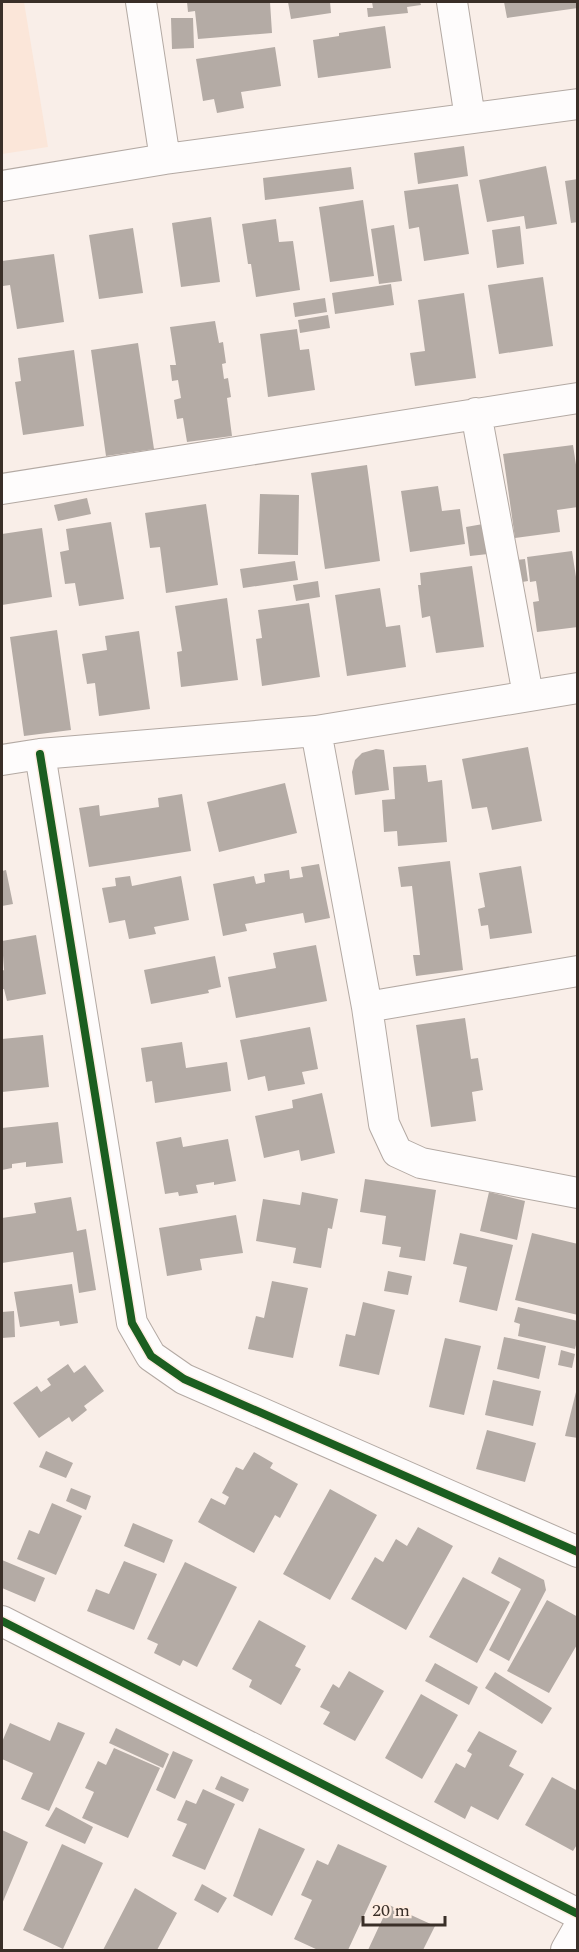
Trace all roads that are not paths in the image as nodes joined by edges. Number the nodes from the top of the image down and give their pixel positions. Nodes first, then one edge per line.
1 (141, 2) edge
2 (452, 2) edge
3 (578, 104) edge
4 (470, 118) junction
5 (165, 159) junction
6 (2, 186) edge
7 (578, 398) edge
8 (476, 413) junction
9 (2, 489) edge
10 (578, 688) edge
11 (528, 695) junction
12 (316, 731) junction
13 (40, 754) junction
14 (2, 760) edge
15 (578, 972) edge
16 (368, 1006) junction
17 (578, 1193) edge
18 (578, 1552) edge
19 (2, 1621) edge
20 (578, 1914) edge
21 (578, 1929) edge
22 (566, 1950) edge

1 - 5 street
2 - 4 street
3 - 4 street
4 - 5 street
5 - 6 street
7 - 8 street
8 - 9 street
8 - 11 street
10 - 11 street
11 - 12 street
12 - 13 street
12 - 16 street
13 - 14 street
13 - 18 street
15 - 16 street
16 - 17 street
19 - 20 street
21 - 22 street

